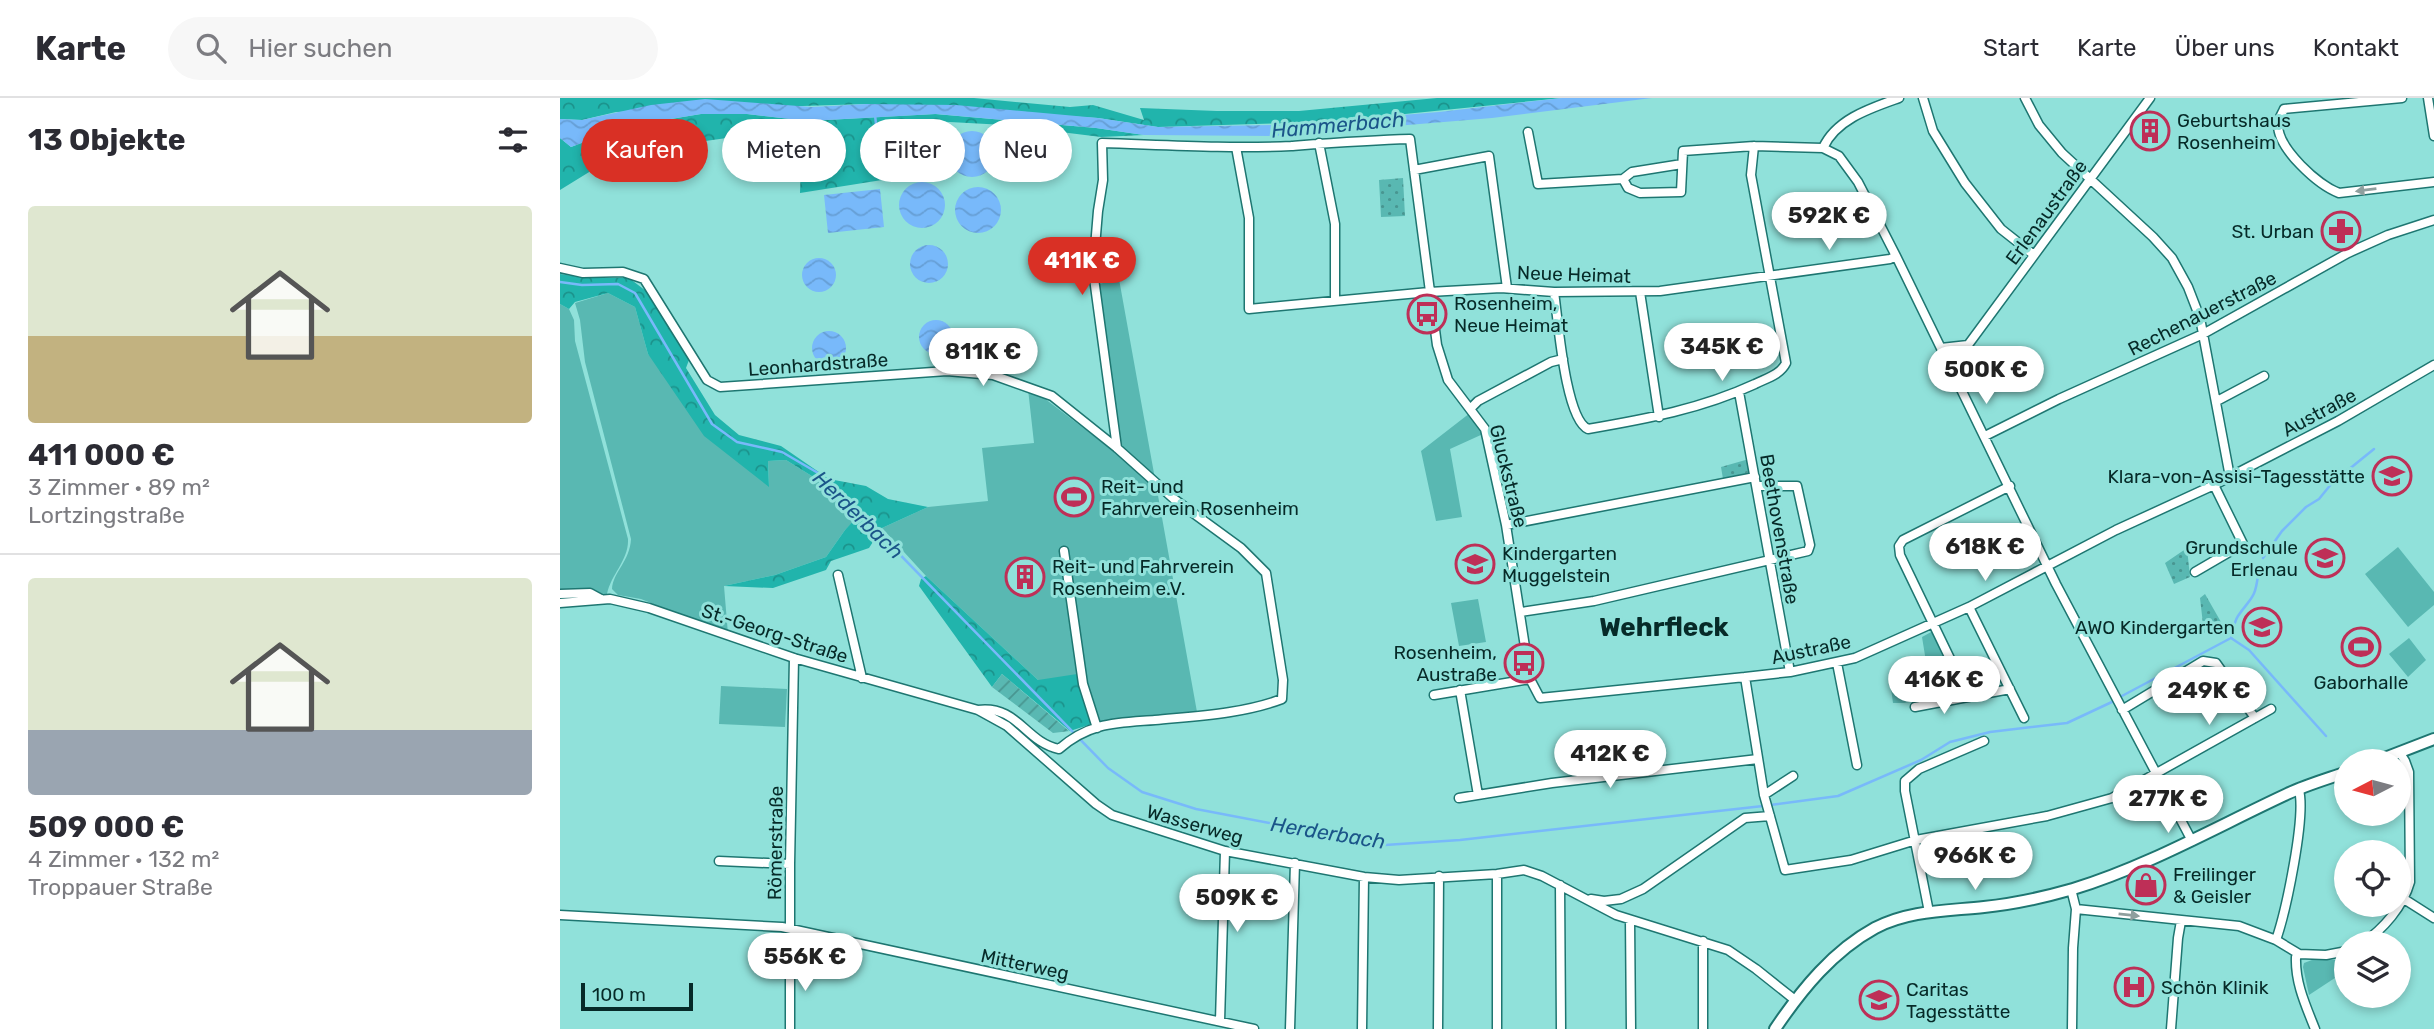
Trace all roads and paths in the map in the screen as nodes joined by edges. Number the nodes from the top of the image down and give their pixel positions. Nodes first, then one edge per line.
1 (1899, 98) edge
2 (1923, 98) edge
3 (2025, 98) edge
4 (2402, 98) edge
5 (2428, 98) edge
6 (2148, 99) edge
7 (1528, 132) dead end
8 (2434, 136) edge
9 (1319, 143) junction
10 (1754, 146) junction
11 (1236, 147) junction
12 (1823, 148) junction
13 (1682, 164) junction
14 (1413, 170) junction
15 (1623, 179) junction
16 (2089, 179) junction
17 (2434, 182) edge
18 (2434, 220) edge
19 (2034, 254) junction
20 (1896, 256) junction
21 (560, 268) edge
22 (1769, 275) junction
23 (1507, 288) junction
24 (1429, 292) junction
25 (1554, 292) junction
26 (1640, 292) junction
27 (1335, 300) junction
28 (2203, 334) junction
29 (1968, 345) junction
30 (1941, 348) junction
31 (1563, 359) junction
32 (2434, 365) edge
33 (2264, 376) dead end
34 (1962, 389) junction
35 (1739, 392) junction
36 (2217, 401) junction
37 (1471, 408) junction
38 (1659, 417) junction
39 (1985, 436) junction
40 (1117, 447) junction
41 (2230, 477) junction
42 (1756, 481) junction
43 (2214, 485) junction
44 (2010, 486) junction
45 (1506, 525) junction
46 (1064, 551) dead end
47 (1769, 560) junction
48 (2047, 565) junction
49 (2195, 572) dead end
50 (838, 575) dead end
51 (560, 594) edge
52 (601, 600) junction
53 (560, 603) edge
54 (1969, 607) junction
55 (1521, 612) junction
56 (1933, 623) junction
57 (794, 658) junction
58 (1837, 663) junction
59 (1790, 672) junction
60 (1745, 677) junction
61 (862, 678) junction
62 (1530, 679) junction
63 (2010, 689) junction
64 (1460, 690) junction
65 (1434, 695) dead end
66 (1968, 696) junction
67 (1914, 707) dead end
68 (2121, 708) junction
69 (2271, 709) dead end
70 (978, 710) junction
71 (2024, 718) dead end
72 (2255, 718) junction
73 (1097, 728) junction
74 (2434, 739) edge
75 (1984, 741) dead end
76 (2410, 749) edge
77 (1758, 759) junction
78 (1857, 765) dead end
79 (2156, 774) junction
80 (1793, 776) dead end
81 (2334, 777) edge
82 (2299, 790) junction
83 (1478, 795) junction
84 (1764, 795) junction
85 (1459, 798) dead end
86 (1770, 815) junction
87 (1916, 840) junction
88 (2192, 841) junction
89 (1225, 851) junction
90 (719, 861) dead end
91 (1295, 863) junction
92 (790, 864) junction
93 (1497, 874) junction
94 (1439, 876) junction
95 (1364, 877) junction
96 (1560, 885) junction
97 (2071, 889) junction
98 (1581, 897) junction
99 (2411, 903) edge
100 (2076, 909) junction
101 (1929, 912) junction
102 (560, 915) edge
103 (2390, 917) edge
104 (2434, 918) edge
105 (1630, 920) junction
106 (2181, 921) junction
107 (790, 928) junction
108 (2378, 931) edge
109 (2276, 940) junction
110 (1703, 941) junction
111 (2334, 953) edge
112 (2299, 954) junction
113 (1795, 1000) junction
114 (1215, 1023) edge
115 (790, 1029) edge
116 (1254, 1029) edge
117 (1290, 1029) edge
118 (1362, 1029) edge
119 (1438, 1029) edge
120 (1497, 1029) edge
121 (1561, 1029) edge
122 (1632, 1029) edge
123 (1703, 1029) edge
124 (1775, 1029) edge
125 (2072, 1029) edge
126 (2171, 1029) edge
127 (2315, 1029) edge

1 - 12 street
2 - 19 street
3 - 16 street
17 -> 4 street
5 - 8 street
6 - 16 street, Erlenaustraße
7 - 15 street
9 - 11 street
9 - 14 street, Gluckstraße
9 - 27 street
10 - 12 street
10 - 13 street
10 - 22 street
11 - 27 street, Neue Heimat
11 - 40 street
12 - 20 street
13 - 15 street
13 - 15 street
14 - 23 street
14 - 24 street, Gluckstraße
16 - 19 street, Erlenaustraße
16 - 28 street
18 - 28 street, Rechenauerstraße
19 - 29 street, Erlenaustraße
20 - 22 street, Neue Heimat
20 - 30 street
21 - 40 street, Leonhardstraße
22 - 26 street, Neue Heimat
22 - 35 street
23 - 24 street, Neue Heimat
23 - 25 street, Neue Heimat
24 - 27 street, Neue Heimat
24 - 37 street, Gluckstraße
25 - 26 street, Neue Heimat
25 - 31 street
26 - 38 street
28 - 36 street
28 - 39 street, Rechenauerstraße
29 - 30 street
29 - 34 street, Erlenaustraße
30 - 34 street
31 - 37 street
31 - 38 street
32 - 41 street, Austraße
33 - 36 street
34 - 39 street
35 - 38 street
35 - 42 street, Beethovenstraße
36 - 41 street
37 - 45 street, Gluckstraße
39 - 44 street
40 - 73 street, Leonhardstraße
41 - 43 street, Austraße
42 - 45 street
42 - 47 street, Beethovenstraße
42 - 47 street
43 - 48 street, Austraße
43 - 49 street
44 - 48 street
44 - 56 street
45 - 55 street, Gluckstraße
46 - 73 street
47 - 55 street
47 - 59 street, Beethovenstraße
48 - 54 street, Austraße
48 - 68 street
50 - 61 street
51 - 52 street
52 - 53 street, St.-Georg-Straße
52 - 57 street, St.-Georg-Straße
54 - 56 street, Austraße
54 - 63 street
55 - 62 street, Gluckstraße
56 - 58 street, Austraße
56 - 66 street
57 - 61 street, St.-Georg-Straße
57 - 92 street, Römerstraße
58 - 59 street, Austraße
58 - 78 street
59 - 60 street, Austraße
60 - 62 street, Austraße
60 - 77 street
61 - 70 street, St.-Georg-Straße
62 - 64 street
63 - 66 street
63 - 71 street
64 - 65 street
64 - 83 street
66 - 67 street
68 - 72 street
68 - 79 street
69 - 72 street
70 - 73 street
70 - 89 street, Wasserweg
72 - 79 street
74 - 76 street
75 - 87 street
77 - 83 street
77 - 84 street
79 - 87 street
79 - 88 street
80 - 84 street
81 - 82 street
82 - 88 street
82 - 109 street
83 - 85 street
84 - 86 street
86 - 87 street
86 - 98 street
87 - 101 street
88 - 97 street
89 - 91 street, Wasserweg
89 - 114 street
90 - 92 street
91 - 95 street, Wasserweg
91 - 117 street
92 - 107 street, Römerstraße
93 - 94 street, Wasserweg
93 - 96 street, Wasserweg
93 - 120 street
94 - 95 street, Wasserweg
94 - 119 street
95 - 118 street
96 - 98 street, Wasserweg
96 - 121 street
97 - 100 street
97 - 101 street
98 - 105 street, Wasserweg
99 - 104 street
100 -> 106 street
100 - 125 street
101 - 113 street
102 - 107 street, Mitterweg
103 - 108 street
105 - 110 street, Wasserweg
105 - 122 street
106 - 109 street
106 - 126 street
107 - 114 street, Mitterweg
107 - 115 street, Römerstraße
109 - 112 street
110 - 113 street, Wasserweg
110 - 123 street
111 - 112 street
112 - 127 street
113 - 124 street
114 - 116 street, Mitterweg

